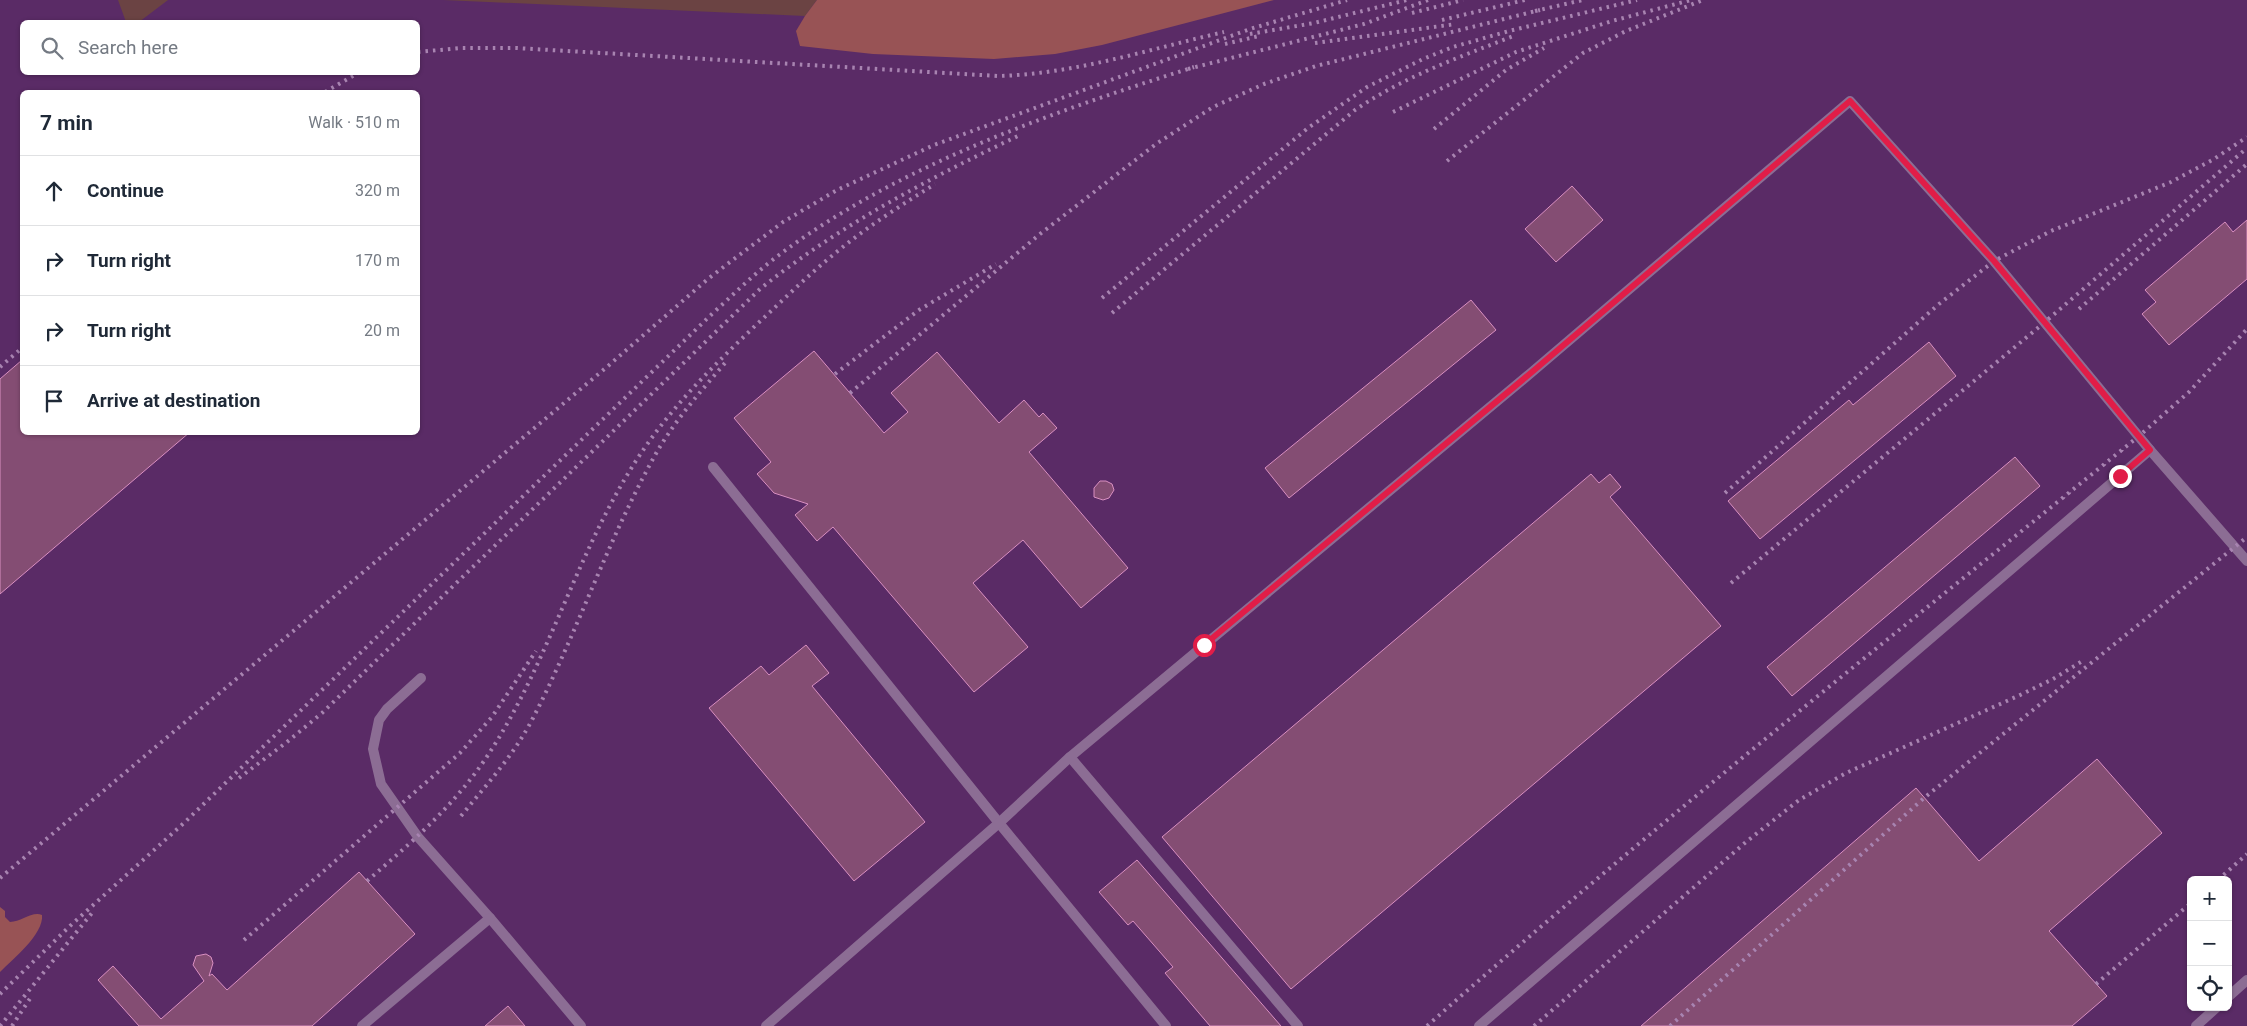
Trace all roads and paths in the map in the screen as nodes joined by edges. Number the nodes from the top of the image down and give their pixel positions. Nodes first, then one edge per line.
1 (2150, 450) junction
2 (713, 467) dead end
3 (2247, 561) edge
4 (421, 678) dead end
5 (1070, 757) junction
6 (999, 823) junction
7 (490, 918) junction
8 (2247, 980) edge
9 (2232, 993) edge
10 (2213, 1011) edge
11 (362, 1026) edge
12 (581, 1026) edge
13 (766, 1026) edge
14 (1166, 1026) edge
15 (1298, 1026) edge
16 (1479, 1026) edge
17 (2196, 1026) edge

1 - 3 lane
1 - 5 lane
1 - 16 lane
2 - 6 lane
4 - 7 lane
5 - 6 lane
5 - 15 lane
6 - 13 lane
6 - 14 lane
7 - 11 lane
7 - 12 lane
8 - 9 lane
10 - 17 lane

